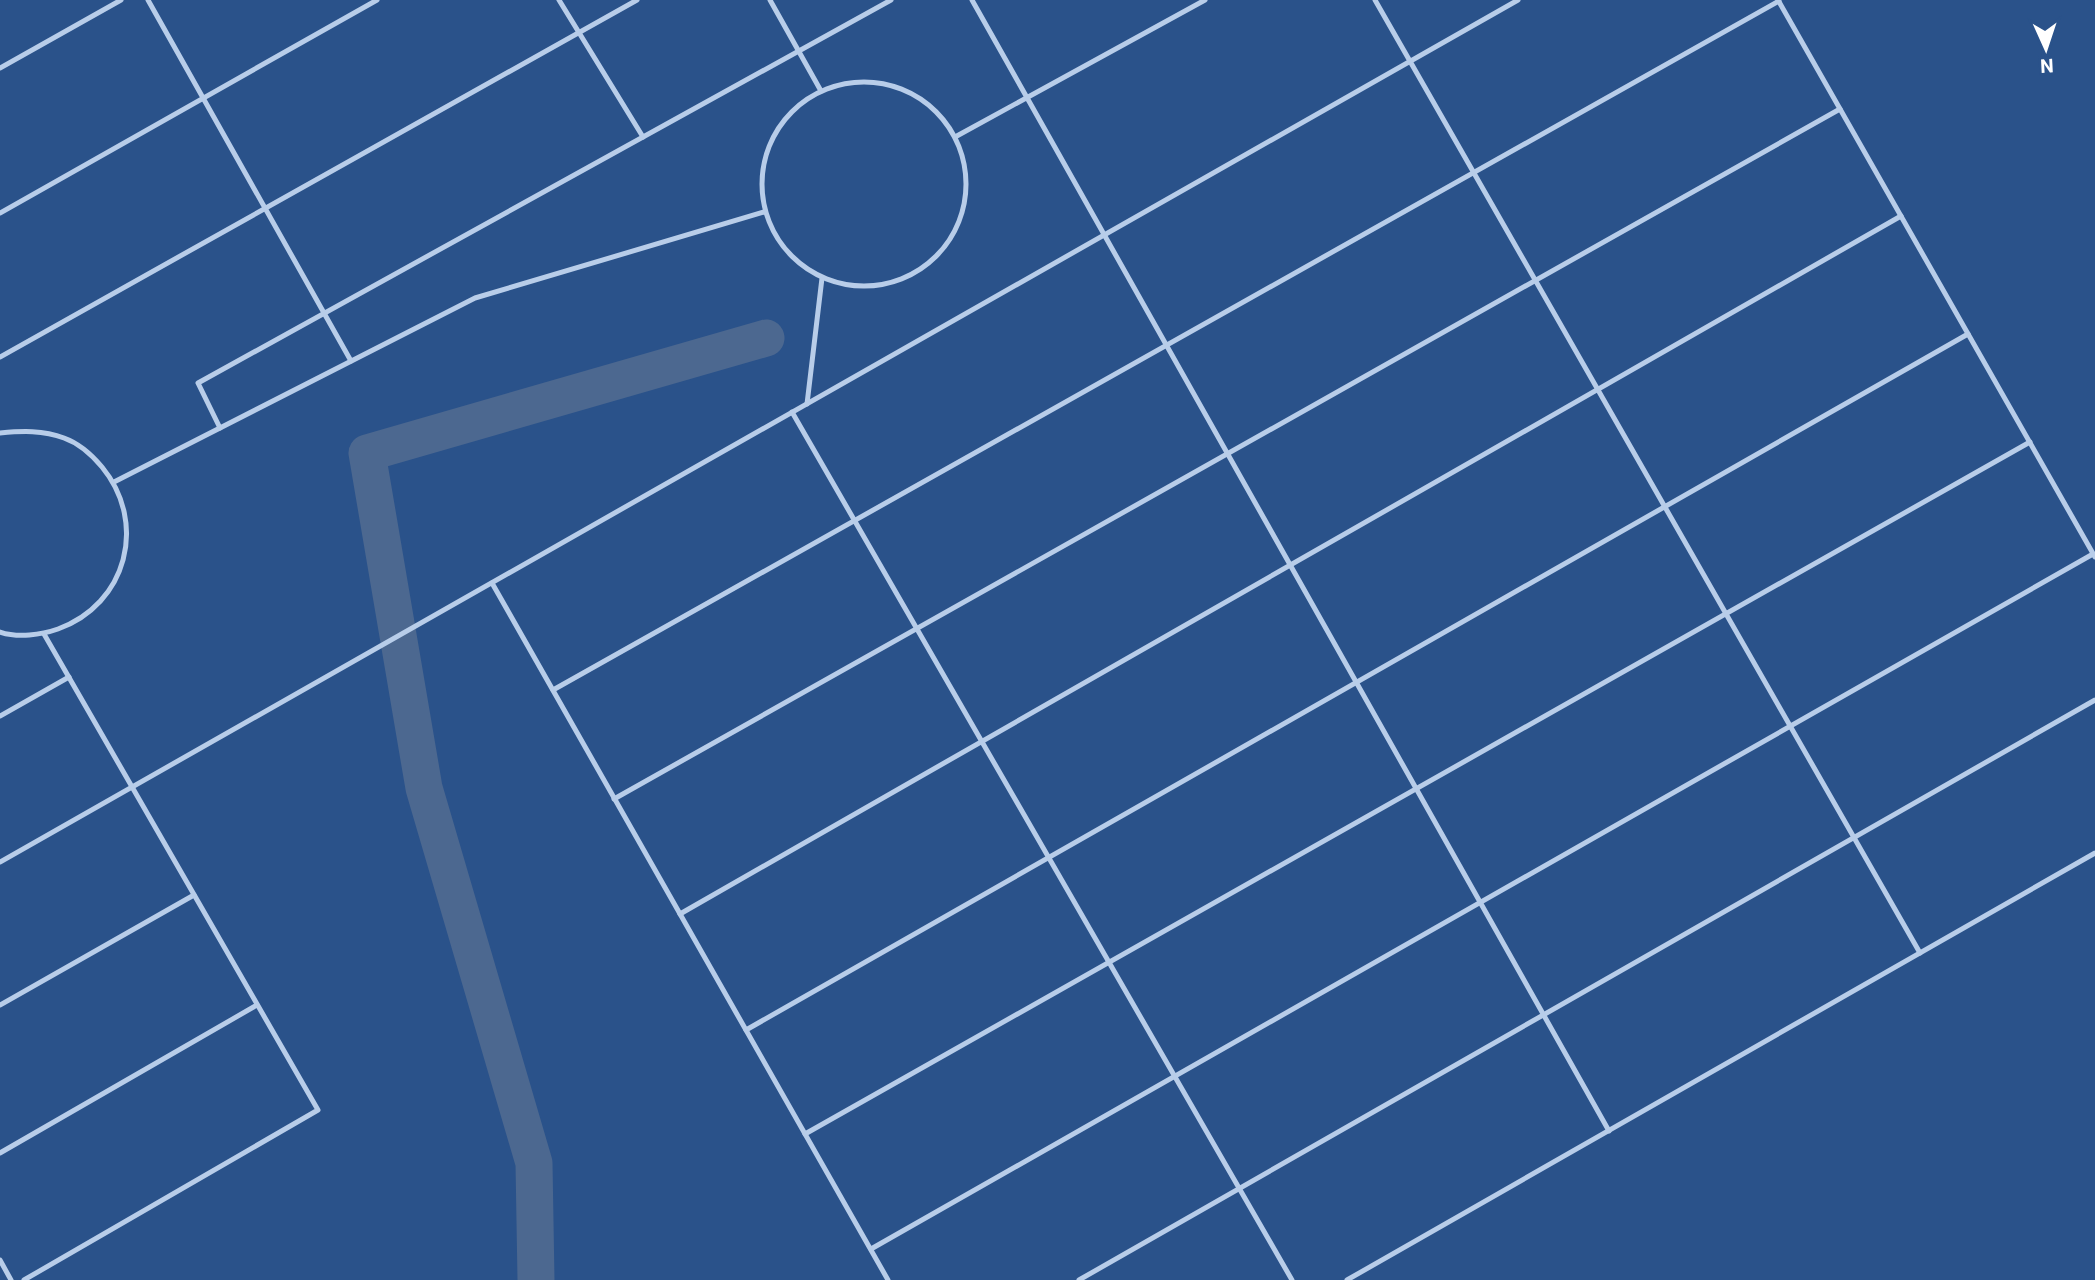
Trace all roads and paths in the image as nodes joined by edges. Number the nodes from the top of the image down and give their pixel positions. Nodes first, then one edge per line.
1 (121, 0) edge
2 (148, 0) edge
3 (377, 0) edge
4 (559, 0) edge
5 (638, 0) edge
6 (770, 0) edge
7 (891, 0) edge
8 (972, 0) edge
9 (1205, 0) edge
10 (1375, 0) edge
11 (1518, 0) edge
12 (1779, 1) edge
13 (579, 33) junction
14 (799, 51) junction
15 (1410, 61) junction
16 (0, 68) edge
17 (821, 91) junction
18 (1027, 97) junction
19 (203, 98) junction
20 (1840, 109) junction
21 (643, 137) junction
22 (955, 137) junction
23 (1474, 173) junction
24 (265, 208) junction
25 (765, 212) junction
26 (0, 213) edge
27 (1901, 216) junction
28 (1105, 235) junction
29 (822, 278) junction
30 (1535, 280) junction
31 (325, 313) junction
32 (1968, 334) junction
33 (1166, 345) junction
34 (0, 357) edge
35 (351, 361) junction
36 (1597, 389) junction
37 (807, 404) junction
38 (792, 412) junction
39 (220, 428) junction
40 (0, 433) edge
41 (2030, 442) junction
42 (1228, 454) junction
43 (114, 482) junction
44 (1665, 507) junction
45 (855, 520) junction
46 (2094, 556) edge
47 (1290, 565) junction
48 (492, 583) junction
49 (1726, 614) junction
50 (917, 629) junction
51 (0, 632) edge
52 (44, 634) junction
53 (69, 677) junction
54 (1356, 682) junction
55 (553, 690) junction
56 (2095, 700) edge
57 (0, 716) edge
58 (1790, 726) junction
59 (982, 741) junction
60 (132, 787) junction
61 (1416, 789) junction
62 (614, 799) junction
63 (1854, 838) junction
64 (2095, 853) edge
65 (1049, 858) junction
66 (0, 862) edge
67 (194, 895) junction
68 (1480, 903) junction
69 (680, 914) junction
70 (1920, 953) junction
71 (1109, 962) junction
72 (0, 1005) edge
73 (257, 1005) junction
74 (1544, 1015) junction
75 (746, 1030) junction
76 (1175, 1077) junction
77 (1609, 1131) junction
78 (805, 1134) junction
79 (0, 1153) edge
80 (1240, 1188) junction
81 (871, 1249) junction
82 (0, 1260) edge
83 (11, 1280) edge
84 (24, 1280) edge
85 (888, 1280) edge
86 (1079, 1280) edge
87 (1292, 1280) edge
88 (1347, 1280) edge

1 - 16 lane
2 - 19 lane
3 - 19 lane
4 - 13 lane
5 - 13 lane
6 - 14 lane
7 - 14 lane
8 - 18 lane
9 - 18 lane
10 - 15 lane
11 - 15 lane
12 - 20 lane
12 - 23 lane
13 - 21 lane
13 - 24 lane
14 - 17 lane
14 - 21 lane
15 - 23 lane
15 - 28 lane
17 - 22 lane
17 - 25 lane
18 - 22 lane
18 - 28 lane
19 - 24 lane
19 - 26 lane
20 - 27 lane
20 - 30 lane
21 - 31 lane
22 - 29 lane
23 - 30 lane
23 - 33 lane
24 - 31 lane
24 - 34 lane
25 - 29 lane
25 - 35 lane
27 - 32 lane
27 - 36 lane
28 - 33 lane
28 - 37 lane
29 - 37 lane
30 - 36 lane
30 - 42 lane
31 - 35 lane
31 - 39 lane
32 - 41 lane
32 - 44 lane
33 - 42 lane
33 - 45 lane
35 - 39 lane
36 - 44 lane
36 - 47 lane
37 - 38 lane
38 - 45 lane
38 - 48 lane
39 - 43 lane
40 - 43 lane
41 - 46 lane
41 - 49 lane
42 - 47 lane
42 - 50 lane
43 - 52 lane
44 - 49 lane
44 - 54 lane
45 - 50 lane
45 - 55 lane
46 - 58 lane
47 - 54 lane
47 - 59 lane
48 - 55 lane
48 - 60 lane
49 - 58 lane
49 - 61 lane
50 - 59 lane
50 - 62 lane
51 - 52 lane
52 - 53 lane
53 - 57 lane
53 - 60 lane
54 - 61 lane
54 - 65 lane
55 - 62 lane
56 - 63 lane
58 - 63 lane
58 - 68 lane
59 - 65 lane
59 - 69 lane
60 - 66 lane
60 - 67 lane
61 - 68 lane
61 - 71 lane
62 - 69 lane
63 - 70 lane
63 - 74 lane
64 - 70 lane
65 - 71 lane
65 - 75 lane
67 - 72 lane
67 - 73 lane
68 - 74 lane
68 - 76 lane
69 - 75 lane
70 - 77 lane
71 - 76 lane
71 - 78 lane
73 - 79 lane
73 - 84 lane
74 - 77 lane
74 - 80 lane
75 - 78 lane
76 - 80 lane
76 - 81 lane
77 - 88 lane
78 - 81 lane
80 - 86 lane
80 - 87 lane
81 - 85 lane
82 - 83 lane

